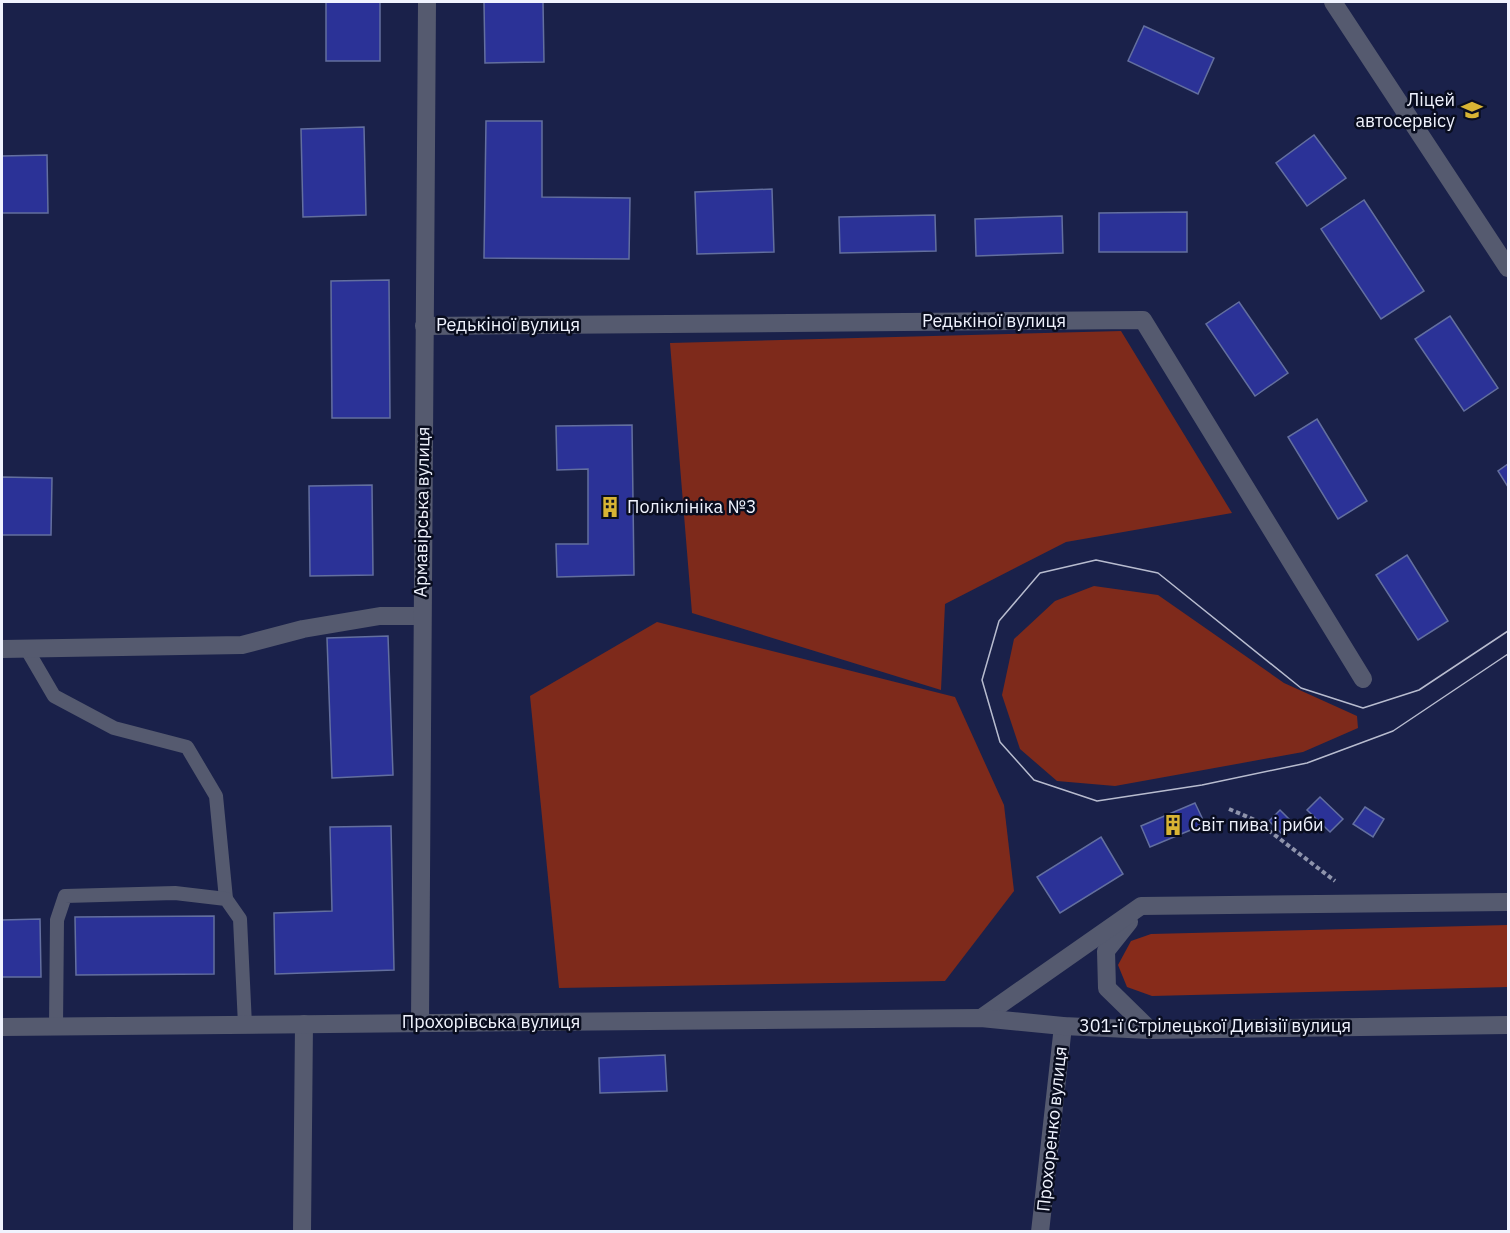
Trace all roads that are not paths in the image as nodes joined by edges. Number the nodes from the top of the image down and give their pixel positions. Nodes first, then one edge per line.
1 (427, 2) edge
2 (1334, 2) edge
3 (1509, 268) edge
4 (424, 326) junction
5 (421, 616) junction
6 (27, 648) junction
7 (2, 649) edge
8 (1363, 680) dead end
9 (226, 899) junction
10 (1509, 902) edge
11 (1142, 906) junction
12 (981, 1018) junction
13 (420, 1023) junction
14 (245, 1024) junction
15 (304, 1024) junction
16 (1509, 1025) edge
17 (56, 1026) junction
18 (1063, 1026) junction
19 (2, 1027) edge
20 (1150, 1030) junction
21 (302, 1232) edge
22 (1041, 1232) edge

1 - 4 street, Армавірська вулиця
2 - 3 street
4 - 5 street, Армавірська вулиця
4 - 8 street, Редькіної вулиця
5 - 6 street
5 - 13 street, Армавірська вулиця
6 - 7 street
6 - 9 lane
9 - 14 lane
9 - 17 lane
10 - 11 street
11 - 12 street
11 - 20 street
12 - 13 street, Прохорівська вулиця
12 - 18 street, 301-ї Стрілецької Дивізії вулиця
13 - 15 street, Прохорівська вулиця
14 - 15 street, Прохорівська вулиця
14 - 17 street, Прохорівська вулиця
15 - 21 street
16 - 20 street, 301-ї Стрілецької Дивізії вулиця
17 - 19 street, Прохорівська вулиця
18 - 20 street, 301-ї Стрілецької Дивізії вулиця
18 - 22 street, Прохоренко вулиця

